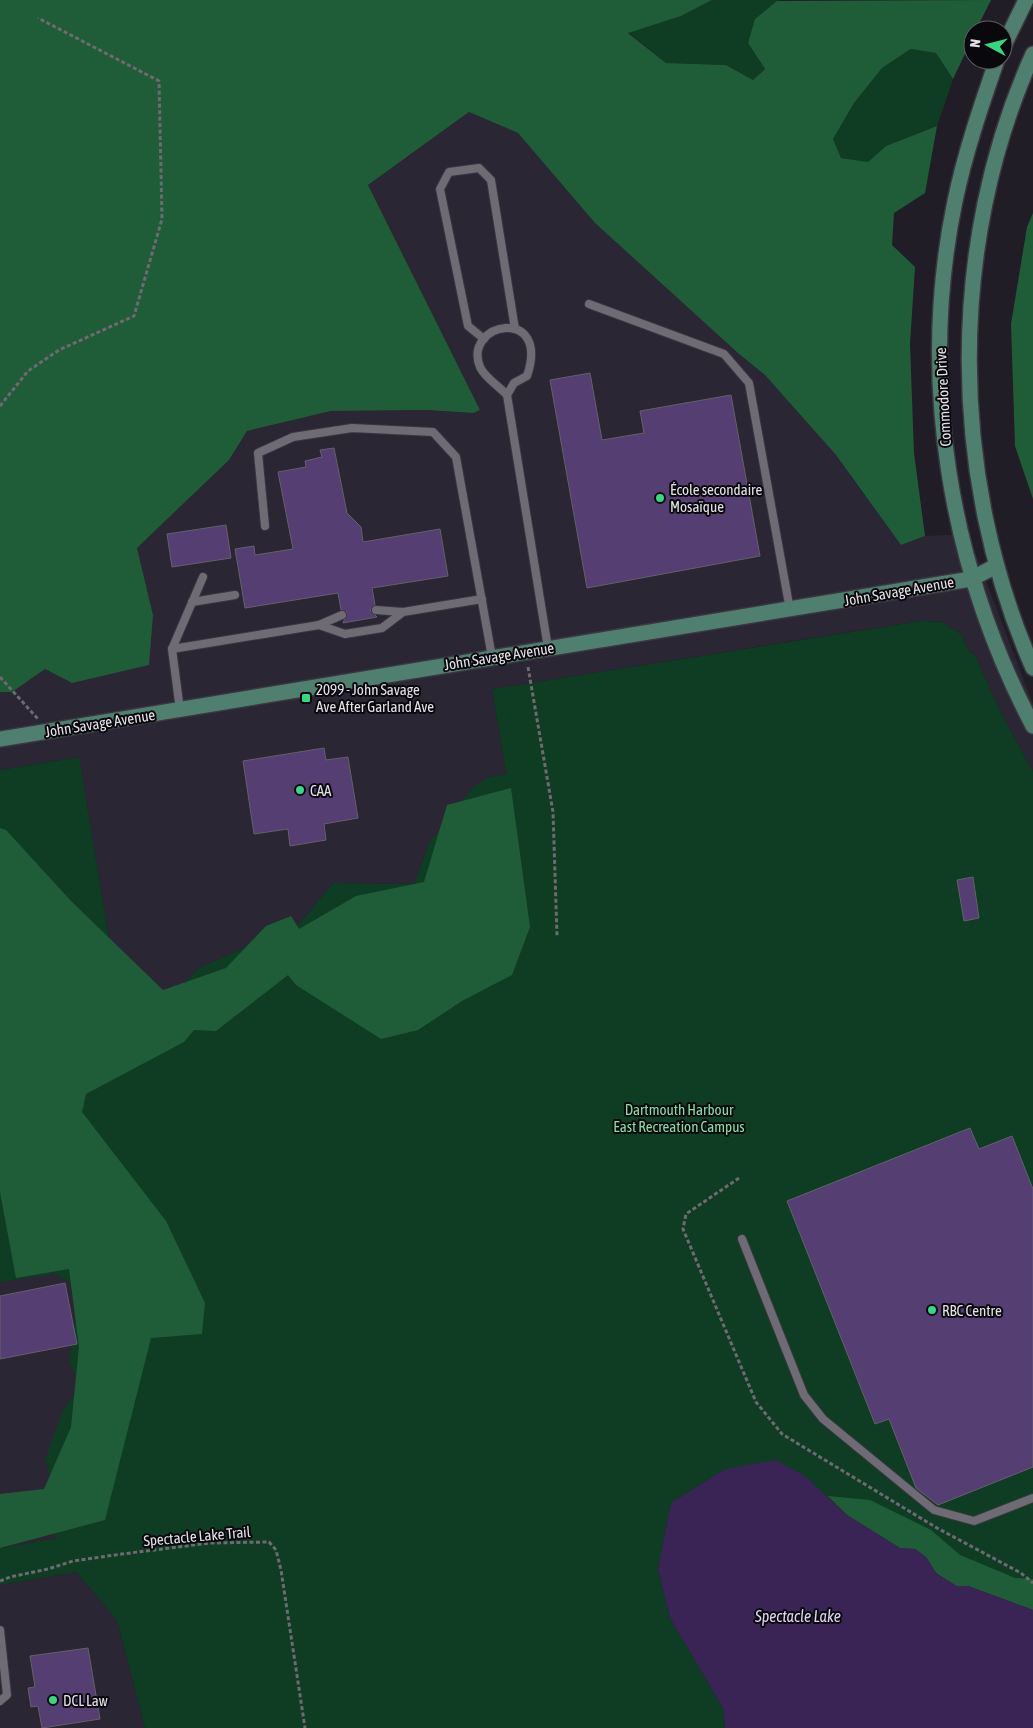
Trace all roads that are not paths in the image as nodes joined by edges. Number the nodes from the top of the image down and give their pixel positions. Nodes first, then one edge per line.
1 (1026, 0) edge
2 (1013, 27) edge
3 (1033, 54) edge
4 (993, 70) edge
5 (589, 304) dead end
6 (515, 328) junction
7 (484, 339) junction
8 (507, 395) junction
9 (265, 526) dead end
10 (996, 566) junction
11 (203, 577) dead end
12 (971, 579) junction
13 (235, 595) dead end
14 (482, 599) junction
15 (192, 602) junction
16 (376, 610) dead end
17 (790, 610) junction
18 (403, 612) junction
19 (342, 615) dead end
20 (319, 625) junction
21 (548, 648) junction
22 (172, 649) junction
23 (492, 658) junction
24 (1033, 668) edge
25 (180, 710) junction
26 (1033, 726) edge
27 (0, 739) edge
28 (742, 1239) dead end
29 (1033, 1498) edge
30 (0, 1630) edge
31 (0, 1701) edge

1 - 2 main road
3 - 10 main road, Commodore Drive
4 - 12 main road, Commodore Drive
5 - 17 lane
6 - 7 lane
6 - 7 lane
6 - 8 lane
7 - 8 lane
8 - 21 lane
9 - 14 lane
10 - 12 main road, John Savage Avenue
10 - 24 main road, Commodore Drive
11 - 15 lane
12 - 17 main road, John Savage Avenue
12 - 26 main road, Commodore Drive
13 - 15 lane
14 - 18 lane
14 - 23 lane
15 - 22 lane
16 - 18 lane
17 - 21 main road, John Savage Avenue
18 - 20 lane
19 - 20 lane
20 - 22 lane
21 - 23 main road, John Savage Avenue
22 - 25 lane
23 - 25 main road, John Savage Avenue
25 - 27 main road, John Savage Avenue
28 - 29 lane
30 - 31 lane

